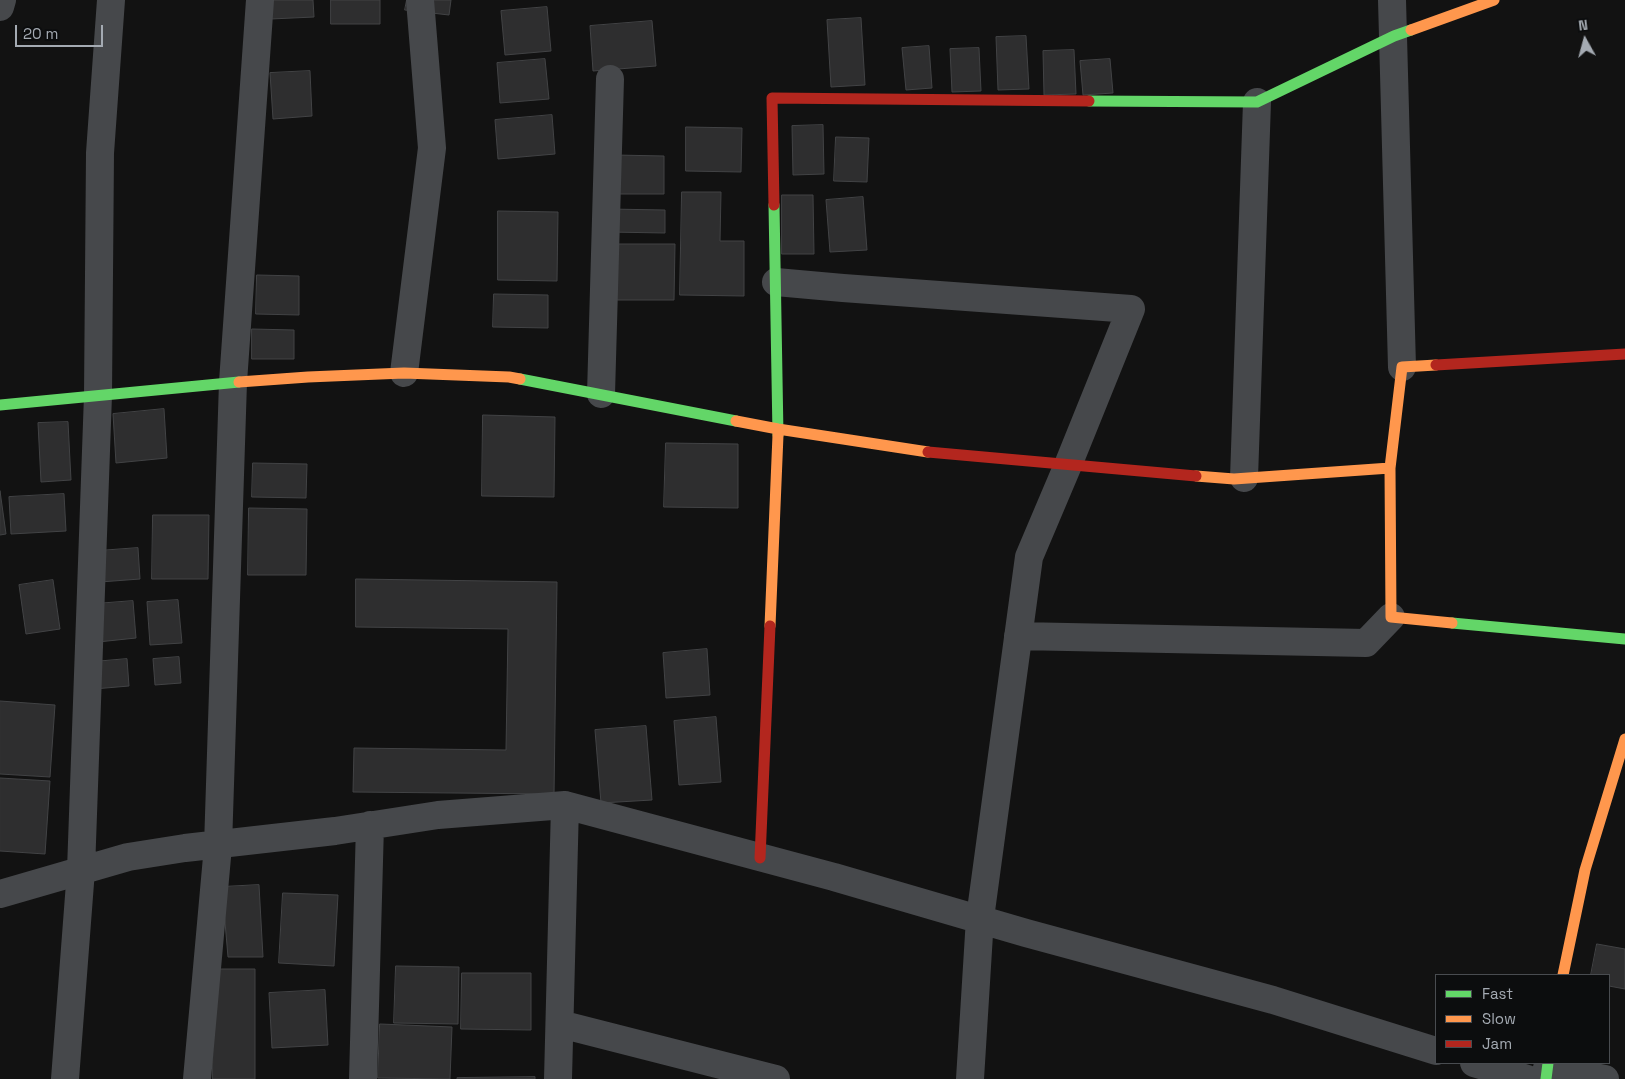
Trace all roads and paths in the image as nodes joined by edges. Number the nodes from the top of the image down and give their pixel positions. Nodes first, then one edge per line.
1 (2, 0) edge
2 (111, 0) edge
3 (260, 0) edge
4 (420, 0) edge
5 (1392, 0) edge
6 (1494, 0) edge
7 (0, 7) edge
8 (1394, 36) junction
9 (610, 79) dead end
10 (1257, 102) junction
11 (776, 282) junction
12 (1625, 354) edge
13 (1402, 367) junction
14 (404, 373) junction
15 (233, 382) junction
16 (600, 394) junction
17 (98, 395) junction
18 (0, 405) edge
19 (778, 429) junction
20 (1068, 465) junction
21 (1390, 468) junction
22 (1244, 478) junction
23 (1391, 616) junction
24 (1018, 636) junction
25 (1625, 640) edge
26 (1625, 739) edge
27 (565, 805) junction
28 (370, 825) junction
29 (218, 846) junction
30 (760, 858) junction
31 (80, 870) junction
32 (0, 894) edge
33 (980, 918) junction
34 (1563, 974) edge
35 (560, 1024) junction
36 (1435, 1051) edge
37 (1482, 1064) edge
38 (1542, 1072) edge
39 (64, 1079) edge
40 (196, 1079) edge
41 (363, 1079) edge
42 (558, 1079) edge
43 (776, 1079) edge
44 (970, 1079) edge
45 (1605, 1079) edge

1 - 7 street
2 - 17 street
3 - 15 street
4 - 14 street
5 - 8 street
6 - 8 street
8 - 10 street
8 - 13 street
9 - 16 street
10 - 11 street
10 - 22 street
11 - 19 street
11 - 20 street
12 - 13 street
13 - 21 street
14 - 15 street
14 - 16 street
15 - 17 street
15 - 29 street
16 - 19 street
17 - 18 street
17 - 31 street
19 - 20 street
19 - 30 street
20 - 22 street
20 - 24 street
21 - 22 street
21 - 23 street
23 - 24 street
23 - 25 street
24 - 33 street
26 - 34 street
27 - 28 street
27 - 30 street
27 - 35 street
28 - 29 street
28 - 41 street
29 - 31 street
29 - 40 street
30 - 33 street
31 - 32 street
31 - 39 street
33 - 36 street
33 - 44 street
35 - 42 street
35 - 43 street
37 - 38 street
38 - 45 street

